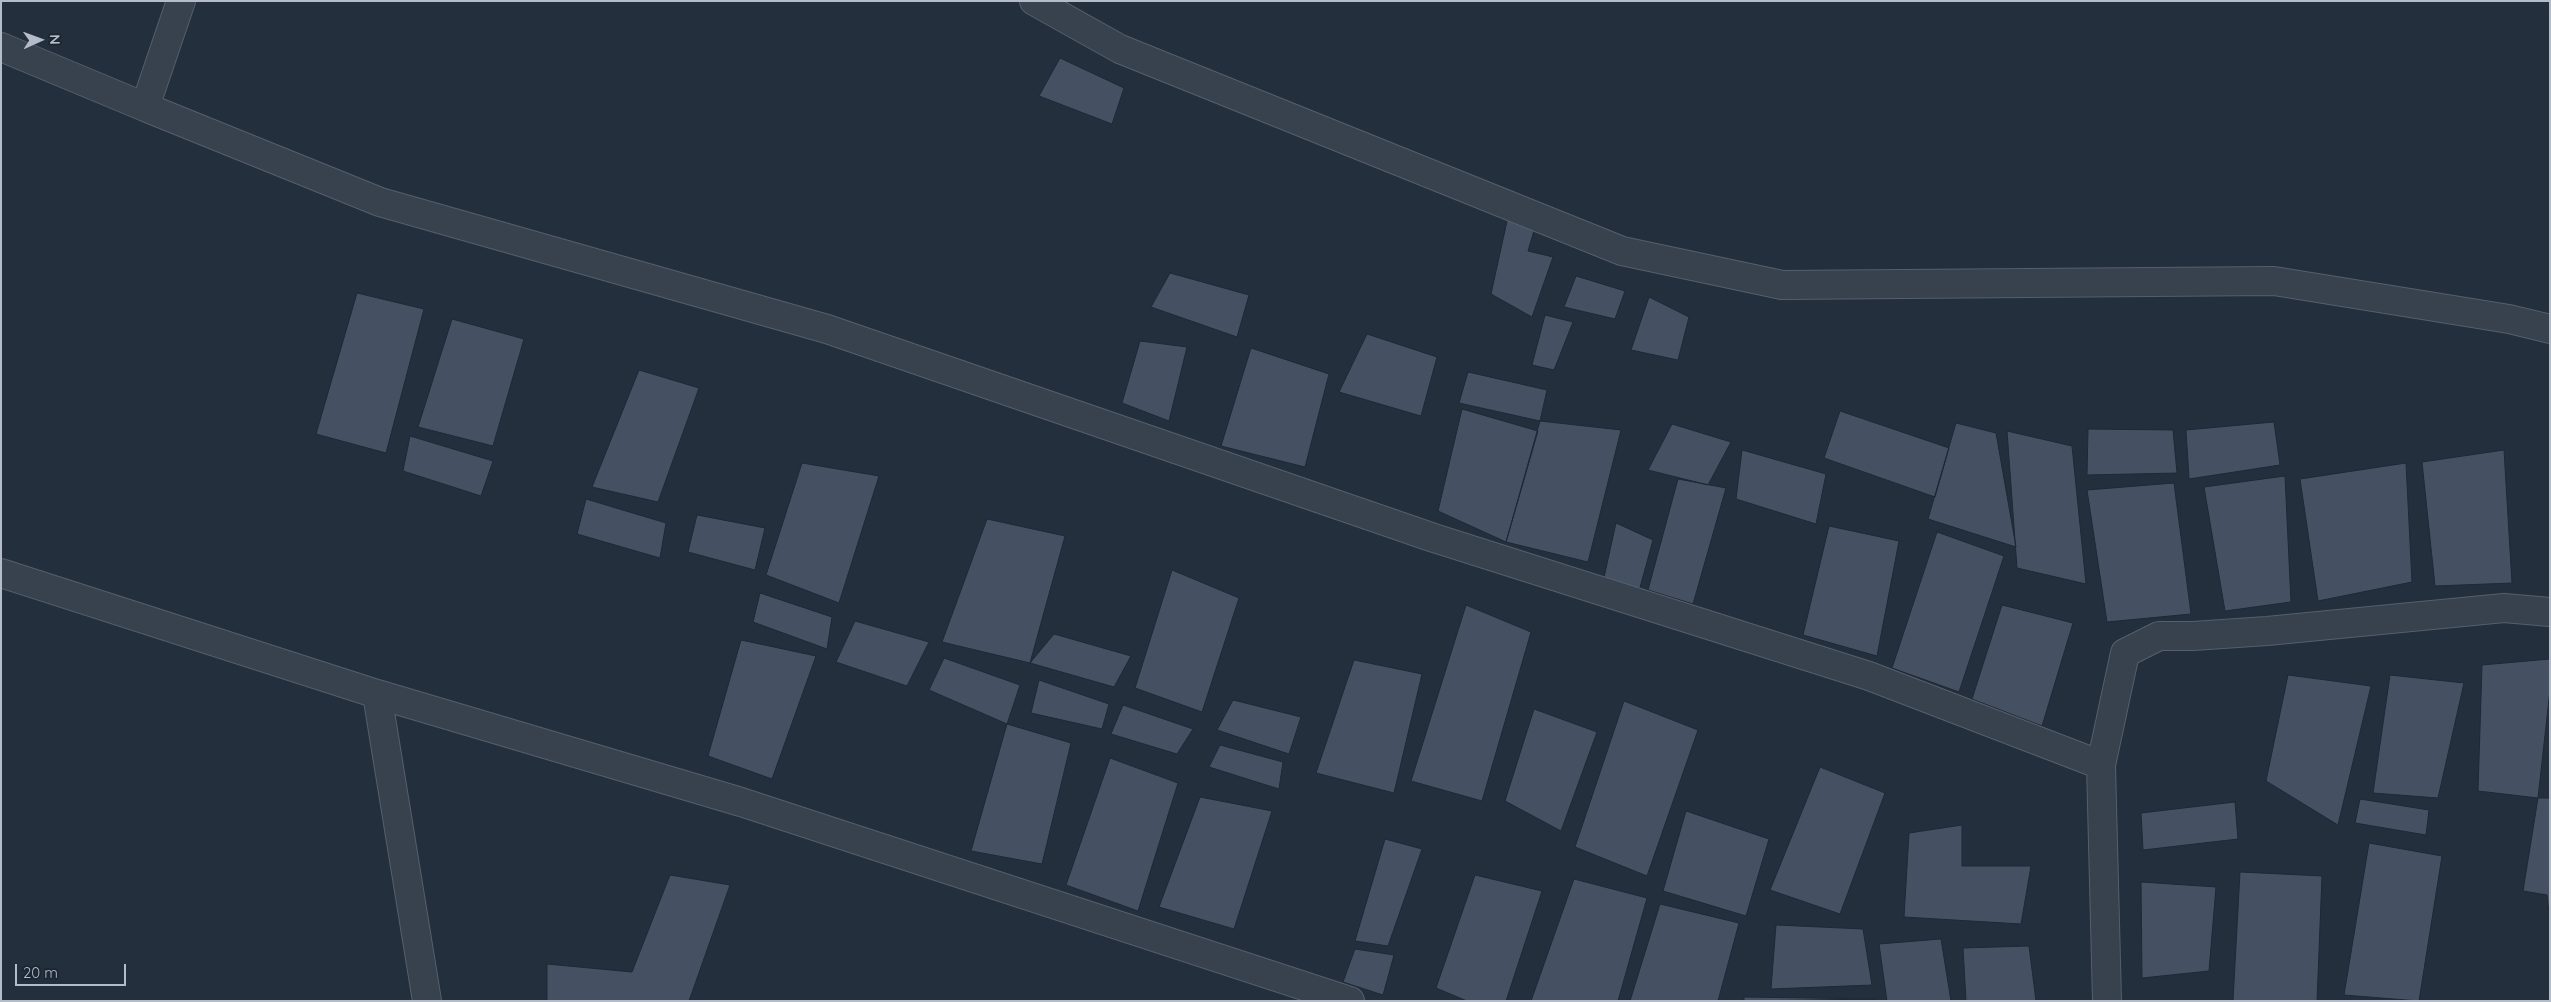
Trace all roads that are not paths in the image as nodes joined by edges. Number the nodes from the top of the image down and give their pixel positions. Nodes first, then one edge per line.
1 (181, 1) edge
2 (1034, 1) edge
3 (1, 46) edge
4 (145, 107) junction
5 (2550, 329) edge
6 (1, 573) edge
7 (2550, 612) edge
8 (377, 694) junction
9 (2101, 765) junction
10 (427, 1001) edge
11 (1350, 1001) edge
12 (2107, 1001) edge

1 - 4 street
2 - 5 street
3 - 4 street
4 - 9 street
6 - 8 street
7 - 9 street
8 - 10 street
8 - 11 street
9 - 12 street

